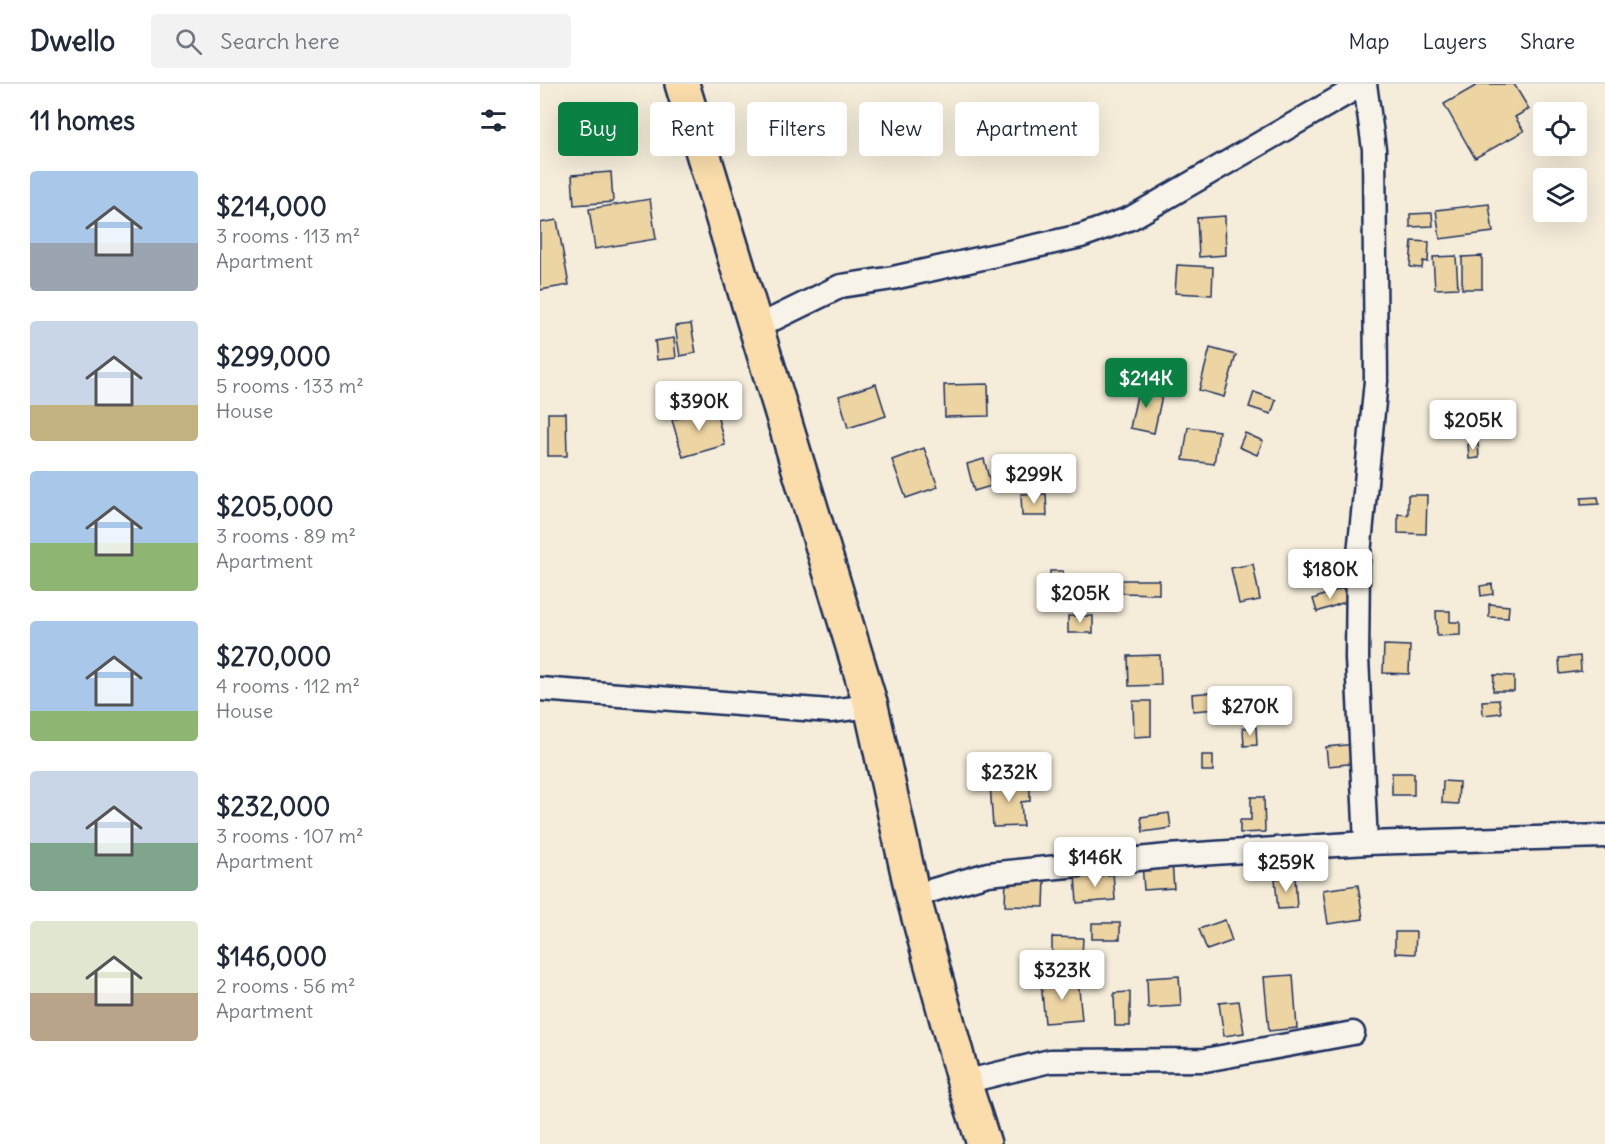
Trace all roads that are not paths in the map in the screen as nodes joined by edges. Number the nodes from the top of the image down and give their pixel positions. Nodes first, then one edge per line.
1 (682, 84) edge
2 (1364, 84) edge
3 (755, 328) junction
4 (540, 689) edge
5 (871, 706) junction
6 (1605, 836) edge
7 (1366, 843) junction
8 (913, 896) junction
9 (1353, 1033) dead end
10 (964, 1082) junction
11 (984, 1144) edge

1 - 3 main road
2 - 3 street
2 - 7 street
3 - 5 main road
4 - 5 street
5 - 8 main road
6 - 7 street
7 - 8 street
8 - 10 main road
9 - 10 street
10 - 11 main road

